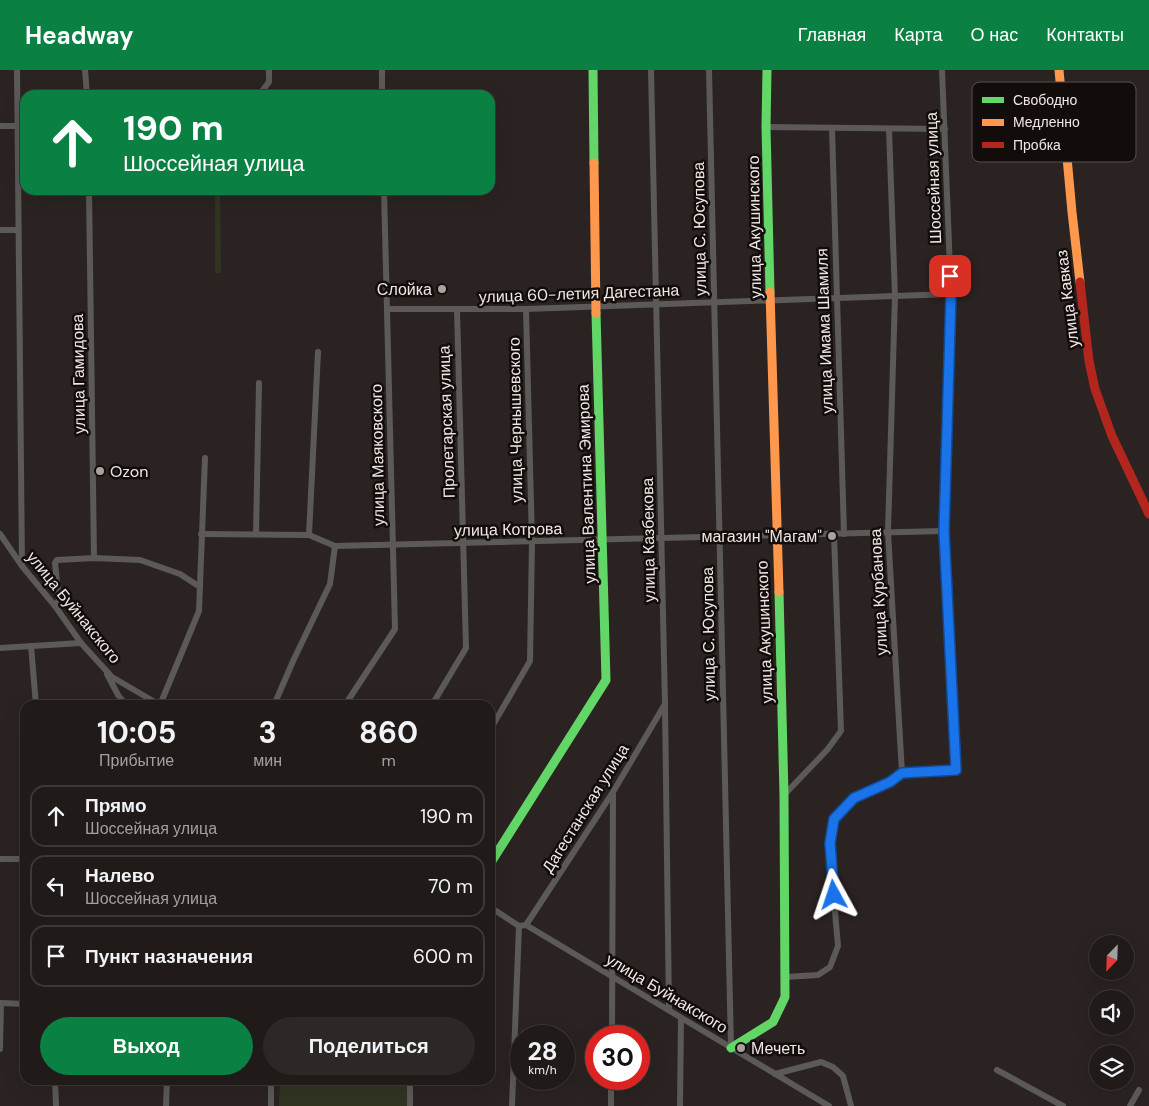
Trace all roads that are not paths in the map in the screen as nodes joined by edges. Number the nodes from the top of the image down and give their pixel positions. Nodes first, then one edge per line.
1 (17, 70) edge
2 (85, 70) edge
3 (269, 70) edge
4 (382, 70) edge
5 (593, 70) edge
6 (651, 70) edge
7 (709, 70) edge
8 (767, 70) edge
9 (942, 70) edge
10 (86, 90) edge
11 (263, 90) edge
12 (382, 90) edge
13 (0, 126) edge
14 (18, 126) junction
15 (766, 127) junction
16 (832, 128) junction
17 (889, 128) junction
18 (945, 129) junction
19 (20, 135) edge
20 (1067, 162) edge
21 (20, 177) edge
22 (89, 195) edge
23 (384, 195) edge
24 (0, 230) edge
25 (18, 230) junction
26 (951, 294) junction
27 (894, 296) junction
28 (836, 298) junction
29 (770, 300) junction
30 (715, 302) junction
31 (657, 304) junction
32 (596, 307) junction
33 (387, 309) junction
34 (526, 309) junction
35 (457, 310) junction
36 (318, 352) dead end
37 (259, 383) dead end
38 (205, 458) dead end
39 (1149, 514) edge
40 (944, 531) junction
41 (888, 532) junction
42 (0, 534) edge
43 (201, 534) junction
44 (256, 534) junction
45 (834, 534) junction
46 (844, 534) junction
47 (309, 535) junction
48 (776, 535) junction
49 (720, 537) junction
50 (662, 538) junction
51 (602, 540) junction
52 (532, 542) junction
53 (463, 544) junction
54 (335, 546) junction
55 (393, 546) junction
56 (94, 558) junction
57 (22, 566) junction
58 (200, 587) junction
59 (55, 606) junction
60 (81, 643) junction
61 (31, 646) junction
62 (0, 648) edge
63 (105, 669) junction
64 (36, 700) edge
65 (122, 700) edge
66 (151, 700) edge
67 (162, 700) edge
68 (276, 700) edge
69 (348, 700) edge
70 (435, 700) edge
71 (665, 704) junction
72 (495, 721) edge
73 (902, 773) junction
74 (613, 792) junction
75 (784, 795) junction
76 (495, 856) edge
77 (20, 858) edge
78 (0, 859) edge
79 (495, 910) edge
80 (522, 926) junction
81 (785, 977) junction
82 (614, 978) junction
83 (1, 1004) edge
84 (20, 1004) edge
85 (669, 1010) junction
86 (681, 1018) junction
87 (612, 1025) edge
88 (731, 1048) junction
89 (0, 1049) edge
90 (997, 1070) dead end
91 (775, 1074) junction
92 (56, 1085) edge
93 (167, 1085) edge
94 (272, 1085) edge
95 (410, 1085) edge
96 (611, 1090) edge
97 (1139, 1090) dead end
98 (56, 1106) edge
99 (166, 1106) edge
100 (271, 1106) edge
101 (410, 1106) edge
102 (512, 1106) edge
103 (611, 1106) edge
104 (680, 1106) edge
105 (829, 1106) edge
106 (851, 1106) edge
107 (1063, 1106) edge
108 (1130, 1106) edge

1 - 14 street
2 - 10 street
3 - 11 street
4 - 12 street
5 - 32 main road, улица Валентина Эмирова
6 - 31 street, улица Казбекова
7 - 30 street, улица С. Юсупова
8 - 15 main road, улица Акушинского
9 - 18 street, Шоссейная улица
13 - 14 street
14 - 19 street
15 - 16 street
15 - 29 main road, улица Акушинского
16 - 17 street
16 - 28 street, улица Имама Шамиля
17 - 18 street
17 - 27 street, улица Курбанова
18 - 26 street, Шоссейная улица
20 - 39 main road, улица Кавказ
21 - 25 street
22 - 56 street, улица Гамидова
23 - 33 street, улица Маяковского
24 - 25 street
25 - 57 street
26 - 27 street, улица 60-летия Дагестана
26 - 40 street, Шоссейная улица
27 - 28 street, улица 60-летия Дагестана
27 - 41 street, улица Курбанова
28 - 29 street, улица 60-летия Дагестана
28 - 46 street, улица Имама Шамиля
29 - 30 street, улица 60-летия Дагестана
29 - 48 main road, улица Акушинского
30 - 31 street, улица 60-летия Дагестана
30 - 49 street, улица С. Юсупова
31 - 32 street, улица 60-летия Дагестана
31 - 50 street, улица Казбекова
32 - 34 street, улица 60-летия Дагестана
32 - 51 main road, улица Валентина Эмирова
33 - 35 street, улица 60-летия Дагестана
33 - 55 street, улица Маяковского
34 - 35 street, улица 60-летия Дагестана
34 - 52 street, улица Чернышевского
35 - 53 street, Пролетарская улица
36 - 47 street
37 - 44 street
38 - 43 street
40 - 41 street, улица Котрова
40 - 73 street, Шоссейная улица
41 - 46 street, улица Котрова
41 - 73 street, улица Курбанова
42 - 57 street, улица Буйнакского
43 - 44 street, улица Котрова
43 - 58 street
44 - 47 street, улица Котрова
45 - 46 street, улица Котрова
45 - 48 street, улица Котрова
45 - 75 street
47 - 54 street, улица Котрова
48 - 49 street, улица Котрова
48 - 75 main road, улица Акушинского
49 - 50 street, улица Котрова
49 - 88 street, улица С. Юсупова
50 - 51 street, улица Котрова
50 - 71 street, улица Казбекова
51 - 52 street, улица Котрова
51 - 76 main road, улица Валентина Эмирова
52 - 53 street, улица Котрова
52 - 72 street, улица Чернышевского
53 - 55 street, улица Котрова
53 - 70 street, Пролетарская улица
54 - 55 street, улица Котрова
54 - 68 street
55 - 69 street, улица Маяковского
56 - 58 street
56 - 59 street
57 - 59 street, улица Буйнакского
58 - 67 street
59 - 60 street, улица Буйнакского
60 - 61 street
60 - 63 street, улица Буйнакского
61 - 62 street
61 - 64 street
63 - 65 street
63 - 66 street, улица Буйнакского
71 - 74 street, Дагестанская улица
71 - 85 street, улица Казбекова
73 - 81 street
74 - 80 street, Дагестанская улица
74 - 82 street
75 - 81 main road, улица Акушинского
77 - 78 street
79 - 80 street, улица Буйнакского
80 - 82 street, улица Буйнакского
80 - 102 street
81 - 88 main road, улица Акушинского
82 - 85 street, улица Буйнакского
82 - 87 street
83 - 84 street
83 - 89 street
85 - 86 street, улица Буйнакского
86 - 88 street, улица Буйнакского
86 - 104 street
88 - 91 street, улица Буйнакского
90 - 107 street
91 - 105 street, улица Буйнакского
91 - 106 street
92 - 98 street
93 - 99 street
94 - 100 street
95 - 101 street
96 - 103 street
97 - 108 street

